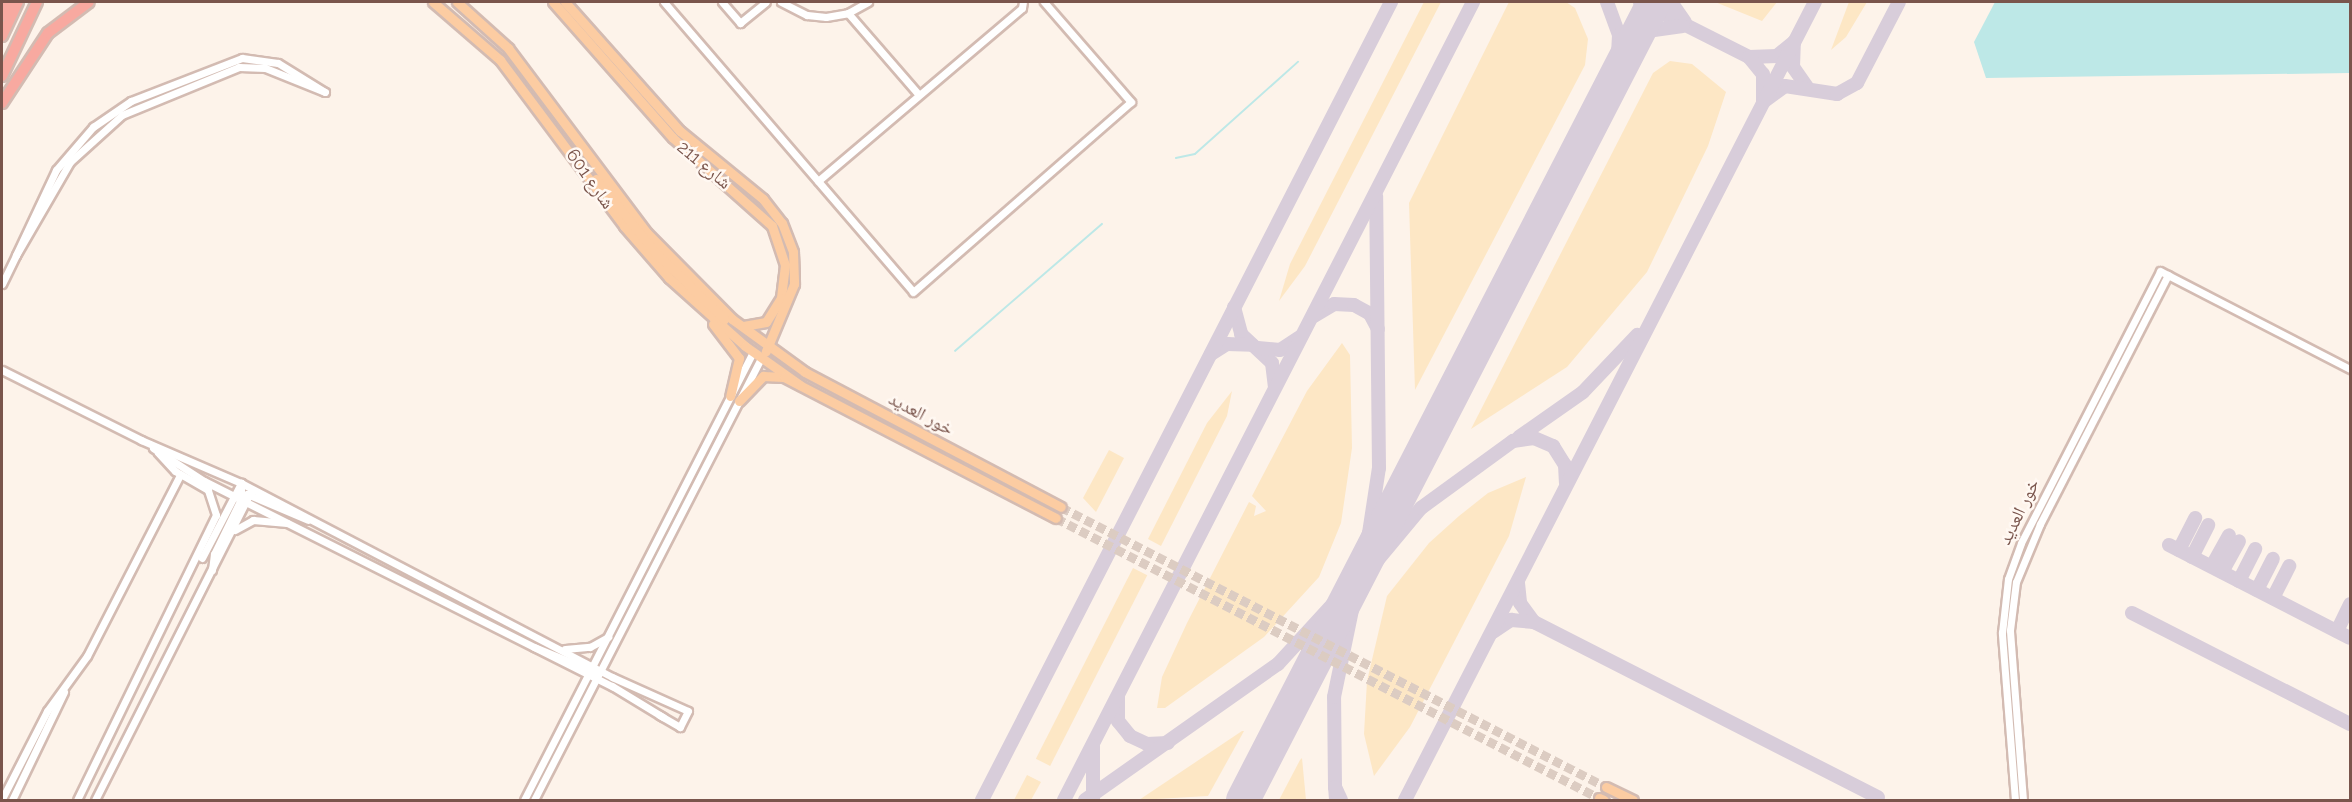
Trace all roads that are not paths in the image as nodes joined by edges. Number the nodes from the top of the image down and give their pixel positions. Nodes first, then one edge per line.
1 (8, 2) edge
2 (18, 2) edge
3 (37, 2) edge
4 (88, 2) edge
5 (433, 2) edge
6 (456, 2) edge
7 (553, 2) edge
8 (565, 2) edge
9 (664, 2) edge
10 (722, 2) edge
11 (766, 2) edge
12 (782, 2) edge
13 (868, 2) edge
14 (1023, 2) edge
15 (1044, 2) edge
16 (848, 13) junction
17 (2, 15) edge
18 (2, 36) edge
19 (2, 76) edge
20 (919, 96) junction
21 (2, 103) edge
22 (580, 162) junction
23 (818, 181) junction
24 (16, 255) junction
25 (2164, 273) junction
26 (2, 284) edge
27 (707, 314) junction
28 (740, 326) junction
29 (762, 352) junction
30 (2, 369) edge
31 (2350, 369) edge
32 (800, 385) junction
33 (730, 396) junction
34 (739, 401) junction
35 (141, 440) junction
36 (156, 451) junction
37 (180, 475) junction
38 (241, 483) junction
39 (245, 496) junction
40 (1061, 507) tunnel mouth
41 (1056, 518) tunnel mouth
42 (288, 523) junction
43 (231, 534) junction
44 (197, 563) junction
45 (212, 572) junction
46 (610, 636) junction
47 (564, 649) junction
48 (594, 671) junction
49 (596, 680) junction
50 (64, 693) junction
51 (664, 699) junction
52 (657, 714) junction
53 (543, 762) junction
54 (1606, 787) tunnel mouth
55 (2, 799) edge
56 (12, 801) edge
57 (77, 801) edge
58 (95, 801) edge
59 (524, 801) edge
60 (532, 801) edge
61 (1633, 801) edge
62 (2015, 801) edge
63 (2023, 801) edge

1 - 17 highway
2 - 18 highway
3 - 19 highway
4 - 21 highway
5 - 22 main road, شارع 601
6 - 28 main road, شارع 601
7 - 28 main road, شارع 211
8 - 29 main road, شارع 211
9 - 23 street
10 - 11 street
12 - 16 street
13 - 16 street
14 - 20 street
15 - 23 street
16 - 20 street
20 - 23 street
22 - 27 main road, شارع 601
22 - 29 main road
24 - 24 street
24 - 26 street
25 - 31 street
25 - 62 street, خور العديد
25 - 63 street, خور العديد
27 - 29 main road, شارع 601
27 - 33 main road
28 - 29 main road, شارع 601
29 - 32 main road
29 - 33 street
29 - 34 street
29 - 40 main road, خور العديد
30 - 35 street
32 - 34 main road
32 - 41 main road
33 - 46 street
34 - 48 street
35 - 36 street
35 - 38 street
36 - 37 street
36 - 39 street
37 - 44 street
37 - 50 street
38 - 39 street
38 - 39 street
39 - 42 street
39 - 43 street
39 - 44 street
39 - 45 street
39 - 47 street
42 - 43 street
42 - 48 street
43 - 45 street
44 - 57 street
45 - 58 street
46 - 47 street
46 - 48 street
47 - 48 street
48 - 49 street
48 - 51 street
48 - 53 street
49 - 52 street
49 - 60 street
50 - 55 street
50 - 56 street
51 - 52 street
51 - 52 street
53 - 59 street
53 - 60 street
54 - 61 main road

